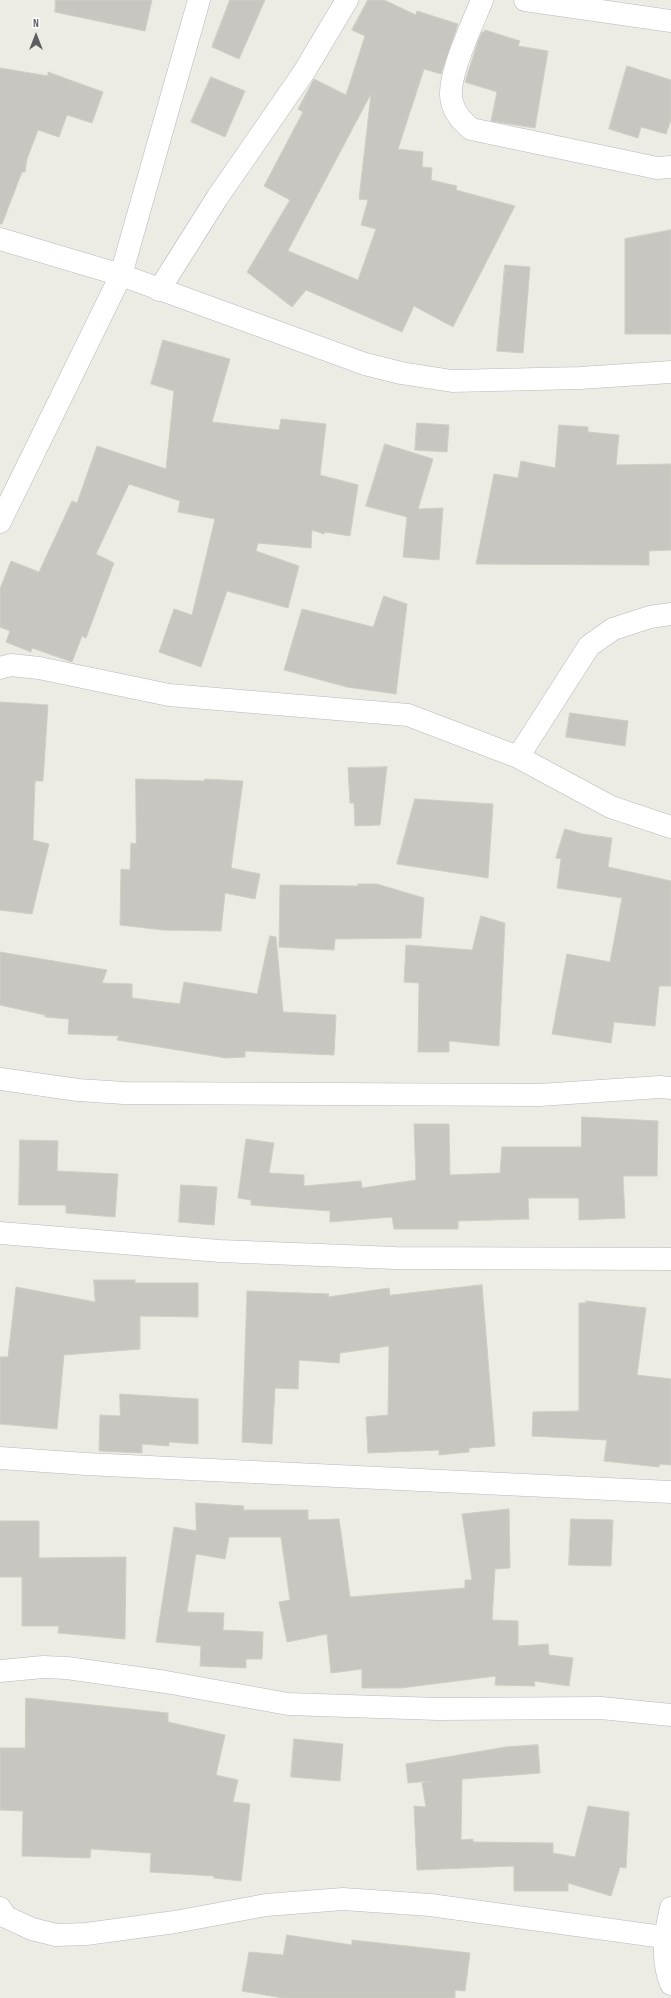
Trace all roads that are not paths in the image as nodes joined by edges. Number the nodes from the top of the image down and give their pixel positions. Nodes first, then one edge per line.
1 (199, 0) edge
2 (347, 0) edge
3 (482, 0) edge
4 (525, 0) edge
5 (671, 21) edge
6 (671, 167) edge
7 (0, 239) edge
8 (122, 275) junction
9 (159, 290) junction
10 (671, 372) edge
11 (0, 522) edge
12 (671, 614) edge
13 (0, 668) edge
14 (518, 756) junction
15 (671, 827) edge
16 (0, 1079) edge
17 (671, 1088) edge
18 (0, 1233) edge
19 (671, 1259) edge
20 (0, 1458) edge
21 (671, 1492) edge
22 (0, 1671) edge
23 (671, 1715) edge
24 (0, 1908) edge
25 (671, 1908) edge
26 (668, 1937) edge
27 (671, 1984) edge

1 - 8 street
2 - 9 street
3 - 6 street
4 - 5 street
7 - 8 street
8 - 9 street
8 - 11 street
9 - 10 street
12 - 14 street
13 - 14 street
14 - 15 street
16 - 17 street
18 - 19 street
20 - 21 street
22 - 23 street
24 - 26 street
25 - 26 street
26 - 27 street

